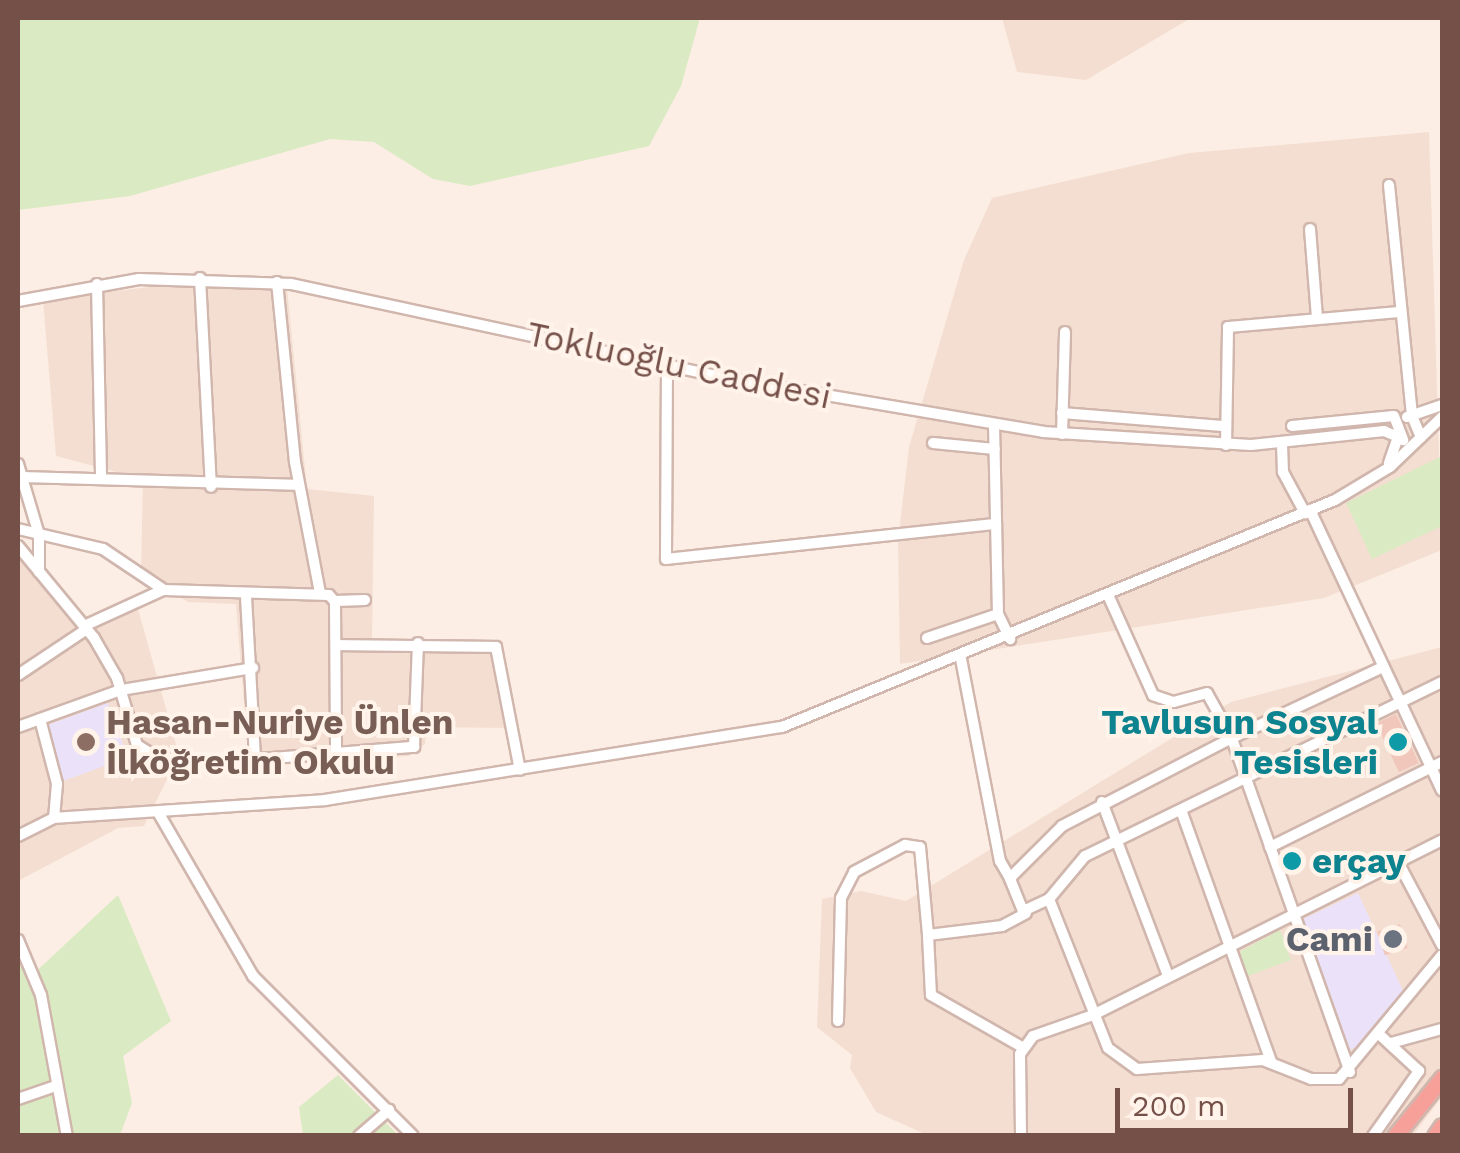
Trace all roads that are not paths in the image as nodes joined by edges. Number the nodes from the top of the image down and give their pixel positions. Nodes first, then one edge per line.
1 (1389, 186) dead end
2 (1310, 229) dead end
3 (200, 278) junction
4 (277, 282) junction
5 (97, 284) junction
6 (18, 302) edge
7 (1399, 312) junction
8 (1317, 318) junction
9 (1064, 332) dead end
10 (667, 365) junction
11 (1442, 405) edge
12 (1062, 413) junction
13 (1406, 418) junction
14 (1442, 418) edge
15 (994, 424) junction
16 (1225, 426) junction
17 (1292, 426) dead end
18 (1062, 434) junction
19 (1344, 435) junction
20 (1398, 437) junction
21 (1418, 440) junction
22 (933, 443) dead end
23 (1282, 444) junction
24 (1226, 445) junction
25 (994, 449) junction
26 (18, 464) edge
27 (1379, 472) junction
28 (101, 474) junction
29 (21, 476) edge
30 (298, 485) junction
31 (211, 486) junction
32 (1307, 511) junction
33 (996, 524) junction
34 (18, 529) edge
35 (39, 535) junction
36 (18, 546) edge
37 (39, 572) junction
38 (164, 590) junction
39 (320, 593) junction
40 (246, 597) junction
41 (1109, 597) junction
42 (365, 600) dead end
43 (335, 601) junction
44 (998, 614) junction
45 (85, 628) junction
46 (927, 638) dead end
47 (1010, 639) junction
48 (418, 643) junction
49 (336, 646) junction
50 (961, 659) junction
51 (1382, 667) junction
52 (253, 668) junction
53 (18, 676) edge
54 (1442, 682) edge
55 (121, 690) junction
56 (1400, 702) junction
57 (40, 719) junction
58 (18, 726) edge
59 (1232, 738) junction
60 (336, 753) junction
61 (255, 760) junction
62 (1437, 765) edge
63 (520, 770) junction
64 (1245, 777) junction
65 (1442, 792) edge
66 (1102, 802) junction
67 (1181, 810) junction
68 (158, 812) junction
69 (54, 818) junction
70 (18, 836) edge
71 (1442, 840) edge
72 (1117, 841) junction
73 (1270, 847) junction
74 (1398, 862) junction
75 (1010, 878) junction
76 (1049, 899) junction
77 (1026, 912) junction
78 (1293, 914) junction
79 (928, 935) junction
80 (18, 940) edge
81 (1442, 945) edge
82 (1228, 946) junction
83 (1442, 955) edge
84 (1168, 976) junction
85 (1093, 1015) junction
86 (838, 1020) dead end
87 (1442, 1029) edge
88 (1380, 1034) junction
89 (1391, 1043) junction
90 (1022, 1047) junction
91 (1270, 1062) junction
92 (1350, 1072) junction
93 (1442, 1078) edge
94 (55, 1086) junction
95 (18, 1098) edge
96 (388, 1110) junction
97 (1442, 1126) edge
98 (67, 1136) edge
99 (359, 1136) edge
100 (412, 1136) edge
101 (1021, 1136) edge
102 (1373, 1136) edge
103 (1395, 1136) edge
104 (1435, 1136) edge

1 - 7 street
2 - 8 street
3 - 4 street, Tokluoğlu Caddesi
3 - 5 street, Tokluoğlu Caddesi
3 - 31 street
4 - 10 street, Tokluoğlu Caddesi
4 - 30 street
5 - 6 street, Tokluoğlu Caddesi
5 - 28 street
7 - 8 street
7 - 13 street
8 - 16 street
9 - 12 street
10 - 15 street, Tokluoğlu Caddesi
10 - 33 street
11 - 13 street, Tokluoğlu Caddesi
12 - 16 street
12 - 18 street
13 - 17 street
13 - 19 street, Tokluoğlu Caddesi
13 - 20 street
13 - 21 street
14 - 21 street
15 - 18 street, Tokluoğlu Caddesi
15 - 25 street
16 - 24 street
18 - 24 street, Tokluoğlu Caddesi
19 - 20 street, Tokluoğlu Caddesi
19 - 23 street, Tokluoğlu Caddesi
20 - 21 street
20 - 27 street
21 - 27 street
22 - 25 street
23 - 24 street, Tokluoğlu Caddesi
23 - 32 street
25 - 33 street
26 - 29 street
27 - 32 street
28 - 29 street
28 - 31 street
29 - 35 street
30 - 31 street
30 - 39 street
32 - 41 street
32 - 51 street
33 - 44 street
34 - 35 street
35 - 37 street
35 - 38 street
36 - 37 street
37 - 45 street
38 - 40 street
38 - 45 street
39 - 40 street
39 - 43 street
40 - 52 street
41 - 47 street
41 - 59 street
42 - 43 street
43 - 49 street
44 - 46 street
44 - 47 street
45 - 53 street
45 - 55 street
47 - 50 street
48 - 49 street
48 - 60 street
48 - 63 street
49 - 60 street
50 - 63 street
50 - 75 street
51 - 56 street
51 - 59 street
52 - 55 street
52 - 61 street
54 - 56 street
55 - 57 street
55 - 61 street
56 - 62 street
56 - 64 street
57 - 58 street
57 - 69 street
59 - 64 street
59 - 66 street
60 - 61 street
62 - 65 street
62 - 73 street
63 - 68 street
64 - 67 street
64 - 73 street
66 - 72 street
66 - 75 street
67 - 72 street
67 - 82 street
68 - 69 street
68 - 96 street
69 - 70 street
71 - 74 street
72 - 76 street
72 - 84 street
73 - 78 street
74 - 78 street
74 - 81 street
75 - 77 street
76 - 77 street
76 - 85 street
77 - 79 street
78 - 82 street
78 - 92 street
79 - 86 street
79 - 90 street
80 - 94 street
82 - 84 street
82 - 91 street
83 - 88 street
84 - 85 street
85 - 90 street
85 - 91 street
87 - 89 street
88 - 89 street
88 - 92 street
89 - 102 street
90 - 101 street
91 - 92 street
93 - 103 highway
94 - 95 street
94 - 98 street
96 - 99 street
96 - 100 street
97 - 104 highway

